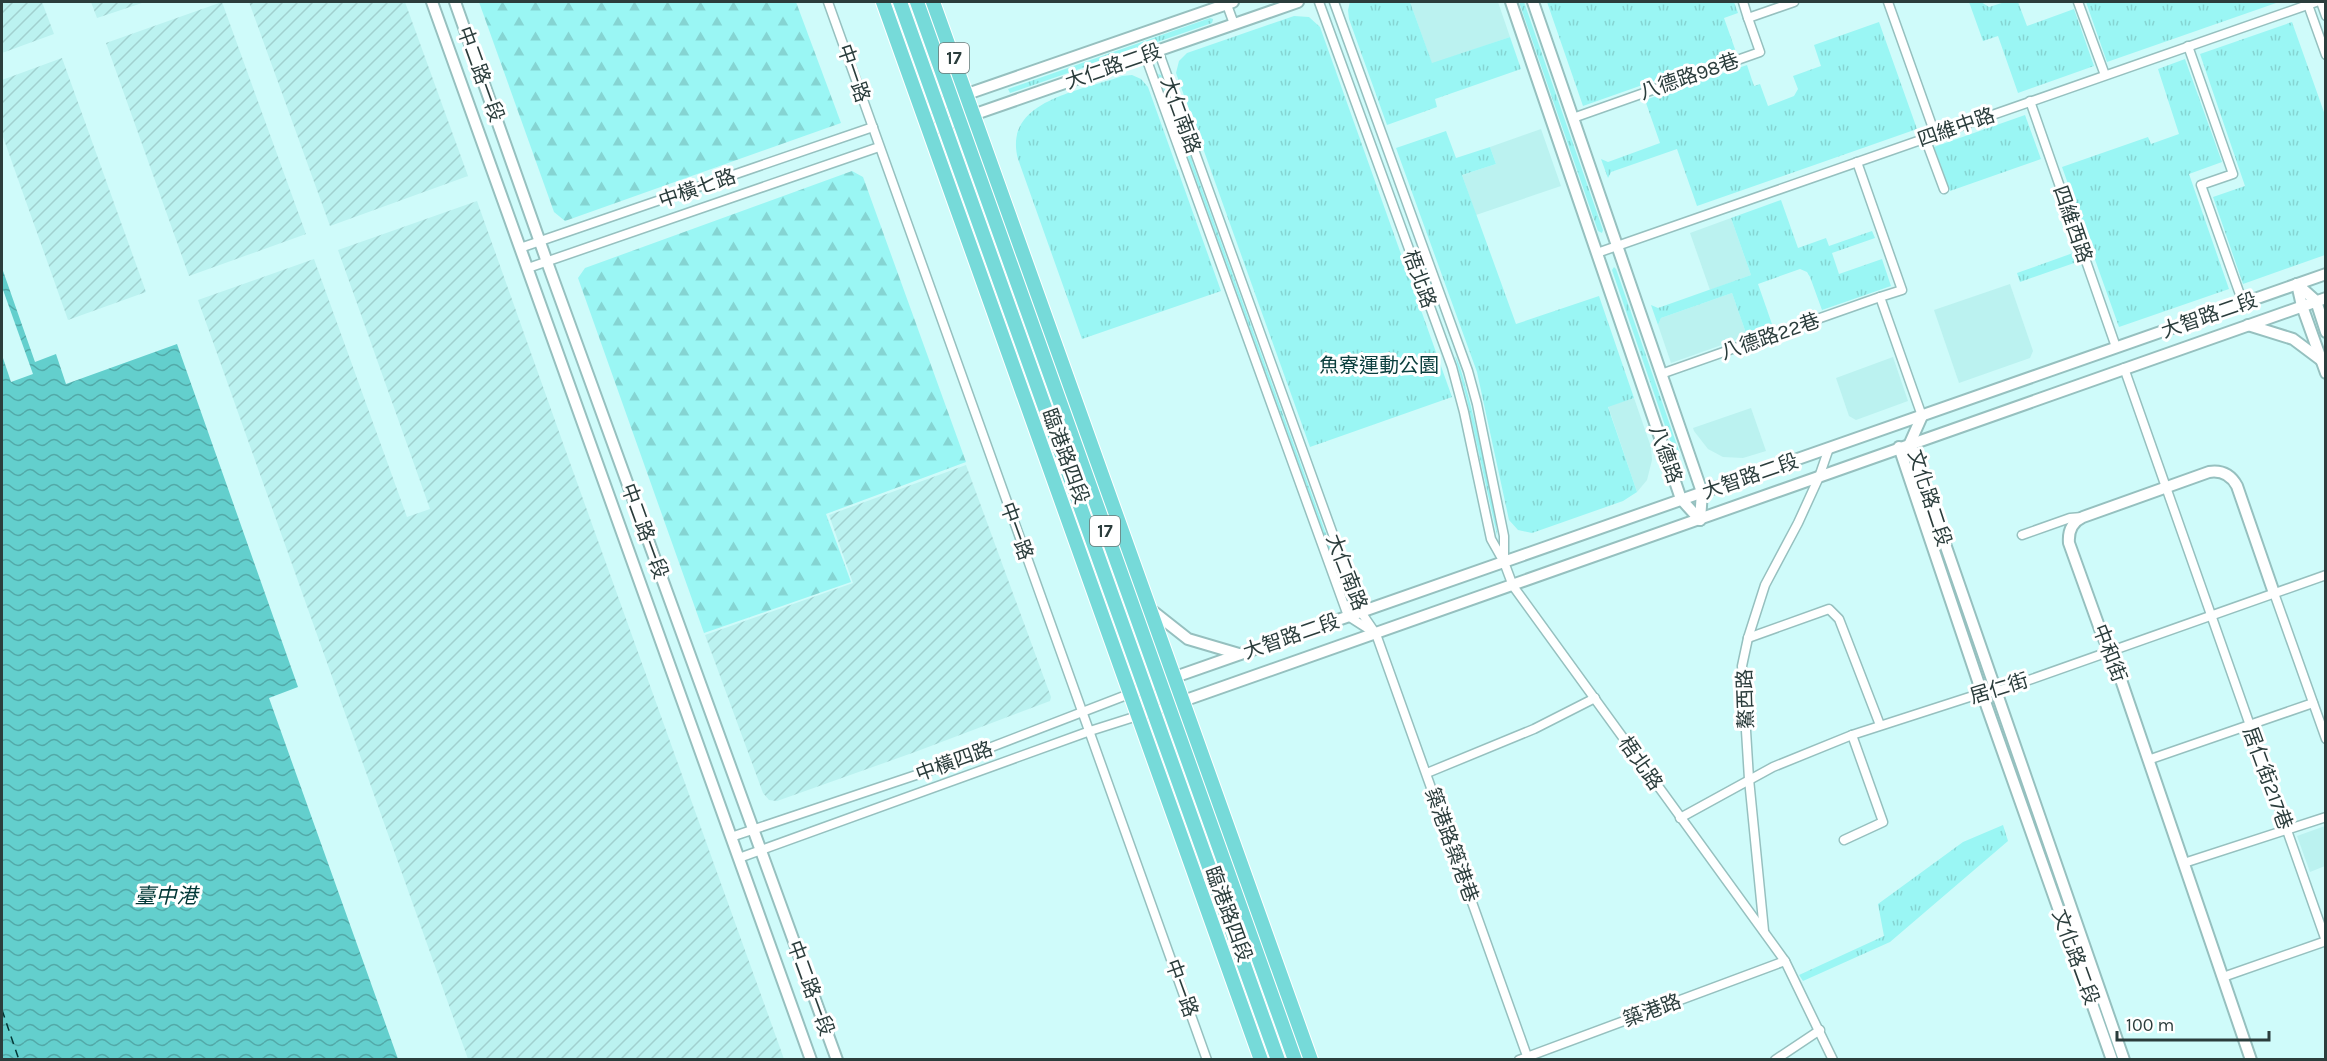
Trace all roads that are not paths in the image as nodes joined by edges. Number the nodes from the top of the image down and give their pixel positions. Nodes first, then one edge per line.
1 (432, 2) edge
2 (455, 2) edge
3 (828, 2) edge
4 (883, 2) edge
5 (900, 2) edge
6 (916, 2) edge
7 (933, 2) edge
8 (1228, 2) edge
9 (1298, 2) edge
10 (1319, 2) edge
11 (1334, 2) edge
12 (1511, 2) edge
13 (1533, 2) edge
14 (1743, 2) edge
15 (1794, 2) edge
16 (1888, 2) edge
17 (2078, 2) edge
18 (2311, 2) edge
19 (2321, 2) edge
20 (2325, 16) edge
21 (1748, 18) junction
22 (1234, 24) junction
23 (2188, 46) junction
24 (1158, 50) junction
25 (1145, 55) junction
26 (2325, 55) edge
27 (2105, 75) junction
28 (967, 94) junction
29 (951, 100) junction
30 (2030, 101) junction
31 (936, 105) junction
32 (921, 110) junction
33 (974, 114) junction
34 (1573, 118) junction
35 (959, 120) junction
36 (944, 125) junction
37 (873, 127) junction
38 (929, 130) junction
39 (1935, 134) junction
40 (1925, 138) junction
41 (879, 147) junction
42 (1857, 162) junction
43 (1944, 189) dead end
44 (541, 242) junction
45 (1617, 246) junction
46 (520, 248) junction
47 (1597, 253) junction
48 (547, 262) junction
49 (528, 268) junction
50 (2325, 274) edge
51 (2297, 284) junction
52 (1880, 297) junction
53 (2321, 299) edge
54 (2242, 303) junction
55 (2302, 306) junction
56 (2247, 325) junction
57 (2325, 332) edge
58 (2116, 348) junction
59 (2321, 360) junction
60 (2124, 368) junction
61 (1661, 374) junction
62 (2325, 374) edge
63 (1922, 416) junction
64 (1910, 443) junction
65 (1899, 447) junction
66 (1828, 448) junction
67 (1819, 477) junction
68 (2166, 488) junction
69 (1702, 492) junction
70 (1682, 499) junction
71 (2083, 517) junction
72 (1700, 520) junction
73 (2022, 535) dead end
74 (1504, 562) junction
75 (2325, 575) edge
76 (1513, 586) junction
77 (2274, 593) junction
78 (1150, 609) junction
79 (1361, 612) junction
80 (2210, 615) junction
81 (1348, 616) junction
82 (1376, 634) junction
83 (1748, 638) junction
84 (2109, 651) junction
85 (1239, 655) junction
86 (1175, 677) junction
87 (1160, 683) junction
88 (1145, 688) junction
89 (1995, 692) junction
90 (1982, 693) junction
91 (1130, 694) junction
92 (1595, 698) junction
93 (1184, 701) junction
94 (2313, 703) junction
95 (1168, 706) junction
96 (1153, 712) junction
97 (1083, 714) junction
98 (1138, 717) junction
99 (1880, 725) junction
100 (2249, 725) junction
101 (1090, 731) junction
102 (1852, 735) junction
103 (2325, 739) edge
104 (2148, 760) junction
105 (1427, 773) junction
106 (1749, 779) junction
107 (2325, 817) edge
108 (1680, 818) junction
109 (754, 829) junction
110 (2286, 830) junction
111 (731, 837) junction
112 (1844, 840) dead end
113 (762, 849) junction
114 (739, 858) junction
115 (2184, 863) junction
116 (1764, 931) junction
117 (2325, 941) edge
118 (1785, 961) junction
119 (2223, 977) junction
120 (1820, 1030) junction
121 (1523, 1058) edge
122 (811, 1059) edge
123 (837, 1059) edge
124 (1207, 1059) edge
125 (1261, 1059) edge
126 (1278, 1059) edge
127 (1294, 1059) edge
128 (1311, 1059) edge
129 (1775, 1059) edge
130 (1833, 1059) edge
131 (2112, 1059) edge
132 (2124, 1059) edge
133 (2251, 1059) edge

1 - 46 street, 中二路一段
2 - 44 street, 中二路一段
3 - 37 street, 中一路
4 - 32 main road, 臨港路四段 / 17
5 - 31 main road, 臨港路四段 / 17
6 - 29 main road, 臨港路四段 / 17
7 - 28 main road, 臨港路四段 / 17
8 - 22 street
8 - 28 street, 大仁路二段
9 - 22 street, 大仁路二段
10 - 74 street, 梧北路
11 - 74 street, 梧北路
12 - 47 street, 八德路
13 - 34 street, 八德路
14 - 21 street
15 - 21 street
16 - 39 street
17 - 27 street
18 - 23 street, 四維中路
18 - 26 street
19 - 20 street
21 - 34 street, 八德路98巷
22 - 24 street, 大仁路二段
23 - 27 street, 四維中路
23 - 54 street
24 - 25 street, 大仁路二段
24 - 79 street, 大仁南路
25 - 33 street, 大仁路二段
25 - 81 street, 大仁南路
27 - 30 street, 四維中路
28 - 29 street, 大仁路二段
28 - 33 main road, 臨港路四段 / 17
29 - 31 street, 大仁路二段
29 - 35 main road, 臨港路四段 / 17
30 - 39 street, 四維中路
30 - 58 street, 四維西路
31 - 32 street, 大仁路二段
31 - 36 main road, 臨港路四段 / 17
32 - 38 main road, 臨港路四段 / 17
33 - 35 street, 大仁路二段
33 - 78 main road, 臨港路四段 / 17
34 - 45 street, 八德路
35 - 36 street, 大仁路二段
35 - 87 main road, 臨港路四段 / 17
36 - 38 street, 大仁路二段
36 - 88 main road, 臨港路四段 / 17
37 - 41 street, 中一路
37 - 44 street, 中橫七路
38 - 91 main road, 臨港路四段 / 17
39 - 40 street, 四維中路
40 - 42 street, 四維中路
40 - 43 street
41 - 48 street, 中橫七路
41 - 97 street, 中一路
42 - 45 street, 四維中路
42 - 52 street, 八德路22巷
44 - 46 street, 中橫七路
44 - 48 street, 中二路一段
45 - 47 street, 四維中路
45 - 61 street, 八德路
46 - 49 street, 中二路一段
47 - 70 street, 八德路
48 - 49 street, 中橫七路
48 - 109 street, 中二路一段
49 - 111 street, 中二路一段
50 - 51 street, 大智路二段
51 - 53 street
51 - 54 street, 大智路二段
51 - 55 street
52 - 61 street, 八德路22巷
52 - 63 street
53 - 55 street, 大智路二段
53 - 57 street
54 - 58 street, 大智路二段
55 - 56 street, 大智路二段
55 - 59 street
56 - 59 street
56 - 60 street, 大智路二段
58 - 63 street, 大智路二段
59 - 62 street
60 - 64 street, 大智路二段
60 - 68 street, 居仁街217巷
61 - 69 street, 八德路
63 - 64 street, 文化路二段
63 - 65 street, 文化路二段
63 - 66 street, 大智路二段
64 - 65 street, 大智路二段
64 - 89 street, 文化路二段
65 - 67 street, 大智路二段
65 - 90 street, 文化路二段
66 - 67 street, 鰲西路
66 - 69 street, 大智路二段
67 - 72 street, 大智路二段
67 - 83 street, 鰲西路
68 - 71 street
68 - 77 street
68 - 80 street, 居仁街217巷
69 - 70 street, 大智路二段
69 - 72 street, 八德路
70 - 72 street, 八德路
70 - 74 street, 大智路二段
71 - 73 street
71 - 84 street, 中和街
72 - 76 street, 大智路二段
74 - 76 street, 梧北路
74 - 79 street, 大智路二段
75 - 77 street, 居仁街
76 - 82 street, 大智路二段
76 - 92 street, 梧北路
77 - 80 street, 居仁街
77 - 94 street
78 - 85 street
78 - 86 main road, 臨港路四段 / 17
79 - 81 street, 大智路二段
79 - 82 street, 大仁南路
80 - 84 street, 居仁街
80 - 100 street, 居仁街217巷
81 - 82 street, 大仁南路
81 - 85 street, 大智路二段
82 - 93 street, 大智路二段
82 - 105 street, 築港路築港巷
83 - 99 street
83 - 106 street, 鰲西路
84 - 89 street, 居仁街
84 - 104 street, 中和街
85 - 86 street, 大智路二段
86 - 87 street, 中橫四路
86 - 93 main road, 臨港路四段 / 17
87 - 88 street, 中橫四路
87 - 95 main road, 臨港路四段 / 17
88 - 91 street, 中橫四路
88 - 96 main road, 臨港路四段 / 17
89 - 90 street, 居仁街
89 - 132 street, 文化路二段
90 - 99 street, 居仁街
90 - 131 street, 文化路二段
91 - 97 street, 中橫四路
91 - 98 main road, 臨港路四段 / 17
92 - 105 street
92 - 108 street, 梧北路
93 - 95 street, 中橫四路
93 - 128 main road, 臨港路四段 / 17
94 - 100 street
94 - 103 street
95 - 96 street, 中橫四路
95 - 127 main road, 臨港路四段 / 17
96 - 98 street, 中橫四路
96 - 126 main road, 臨港路四段 / 17
97 - 101 street, 中一路
97 - 109 street, 中橫四路
98 - 101 street, 中橫四路
98 - 125 main road, 臨港路四段 / 17
99 - 102 street, 居仁街
100 - 104 street
100 - 110 street, 居仁街217巷
101 - 113 street, 中橫四路
101 - 124 street, 中一路
102 - 106 street, 居仁街
102 - 112 street
104 - 115 street, 中和街
105 - 121 street, 築港路築港巷
106 - 108 street, 居仁街
106 - 116 street, 鰲西路
107 - 110 street
108 - 116 street, 梧北路
109 - 111 street, 中橫四路
109 - 113 street, 中二路一段
110 - 115 street
110 - 117 street, 居仁街217巷
111 - 114 street, 中二路一段
113 - 114 street, 中橫四路
113 - 123 street, 中二路一段
114 - 122 street, 中二路一段
115 - 119 street, 中和街
116 - 118 street, 梧北路
117 - 119 street
118 - 120 street, 梧北路
118 - 121 street, 築港路
119 - 133 street, 中和街
120 - 129 street
120 - 130 street, 梧北路

